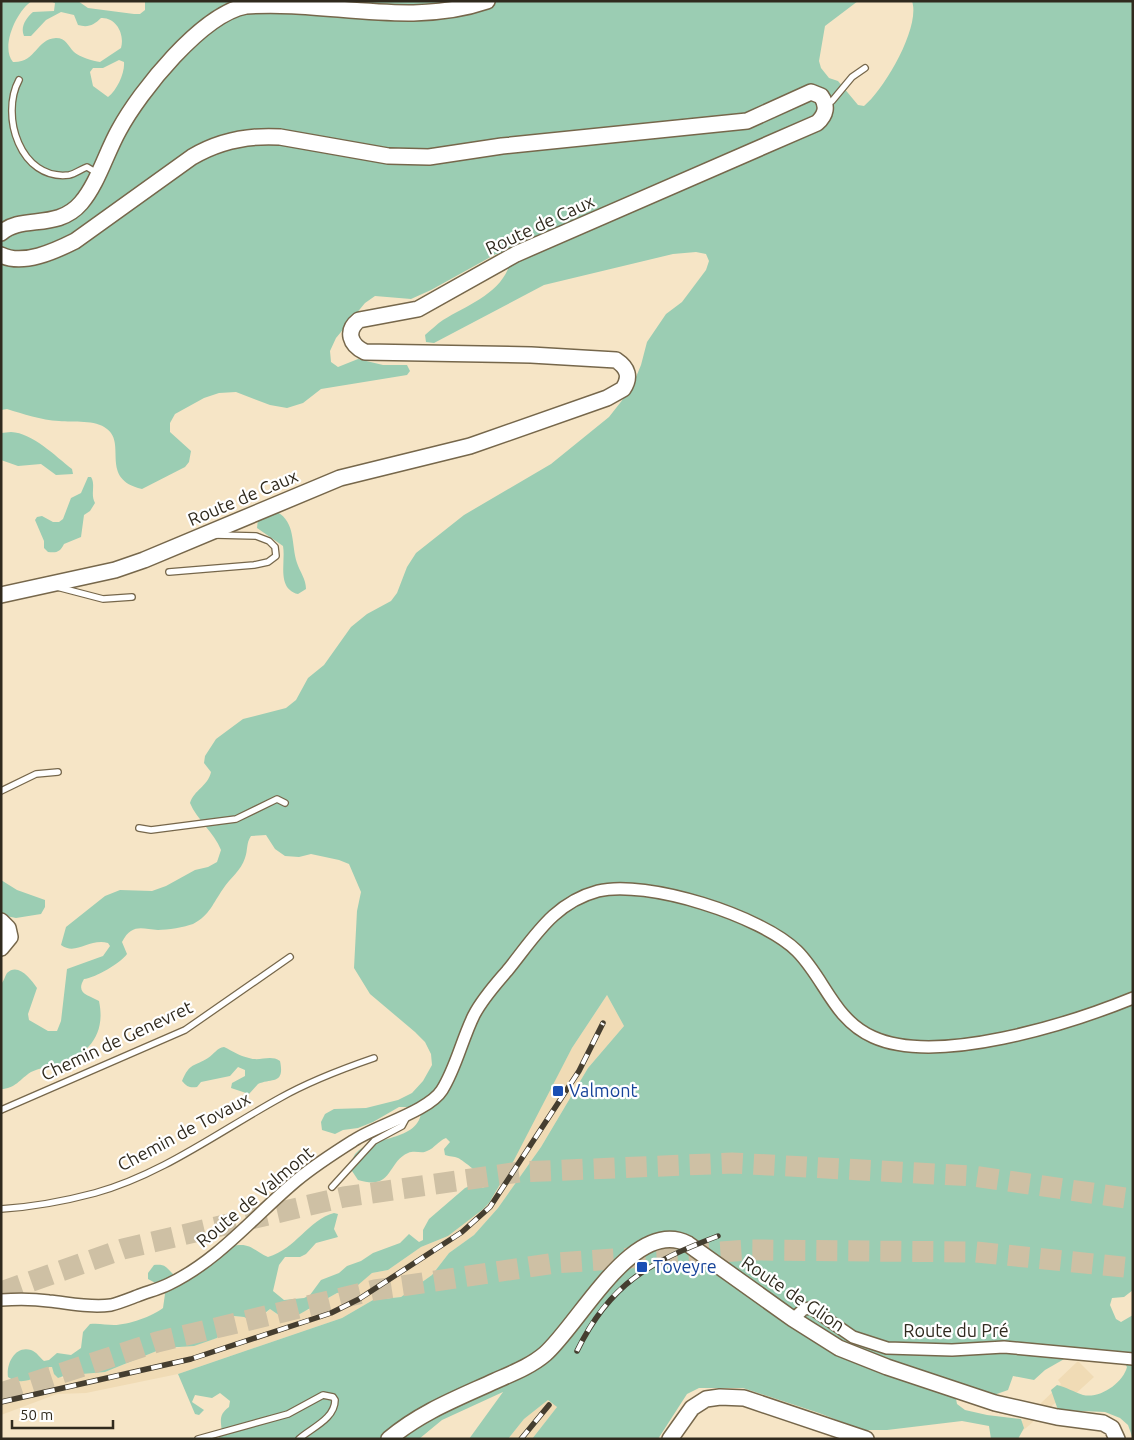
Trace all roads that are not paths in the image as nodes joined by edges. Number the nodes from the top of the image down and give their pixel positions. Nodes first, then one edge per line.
1 (486, 1) edge
2 (865, 68) dead end
3 (19, 80) dead end
4 (826, 104) junction
5 (97, 173) junction
6 (1, 233) edge
7 (1, 255) edge
8 (212, 532) junction
9 (169, 572) dead end
10 (54, 583) junction
11 (1, 595) edge
12 (132, 597) dead end
13 (58, 772) dead end
14 (1, 791) edge
15 (285, 803) dead end
16 (139, 828) dead end
17 (1, 922) edge
18 (1, 948) edge
19 (290, 957) dead end
20 (1133, 998) edge
21 (374, 1058) dead end
22 (1, 1110) edge
23 (407, 1113) junction
24 (332, 1187) dead end
25 (1, 1209) edge
26 (1, 1300) edge
27 (793, 1319) junction
28 (1133, 1359) edge
29 (198, 1439) edge
30 (299, 1439) edge
31 (390, 1439) edge
32 (670, 1439) edge
33 (866, 1439) edge
34 (1117, 1439) edge

1 - 5 street
2 - 4 lane
3 - 5 lane
4 - 7 street
4 - 8 street, Route de Caux
5 - 6 street
8 - 9 lane
8 - 10 street, Route de Caux
10 - 11 street, Route de Caux
10 - 12 lane
13 - 14 lane
15 - 16 lane
17 - 18 street
19 - 22 lane, Chemin de Genevret
20 - 23 street, Route de Valmont
21 - 25 lane, Chemin de Tovaux
23 - 24 lane
23 - 26 street, Route de Valmont
27 - 28 street, Route du Pré
27 - 31 street, Route de Glion
27 - 34 street, Route de Glion
29 - 30 lane
32 - 33 street

